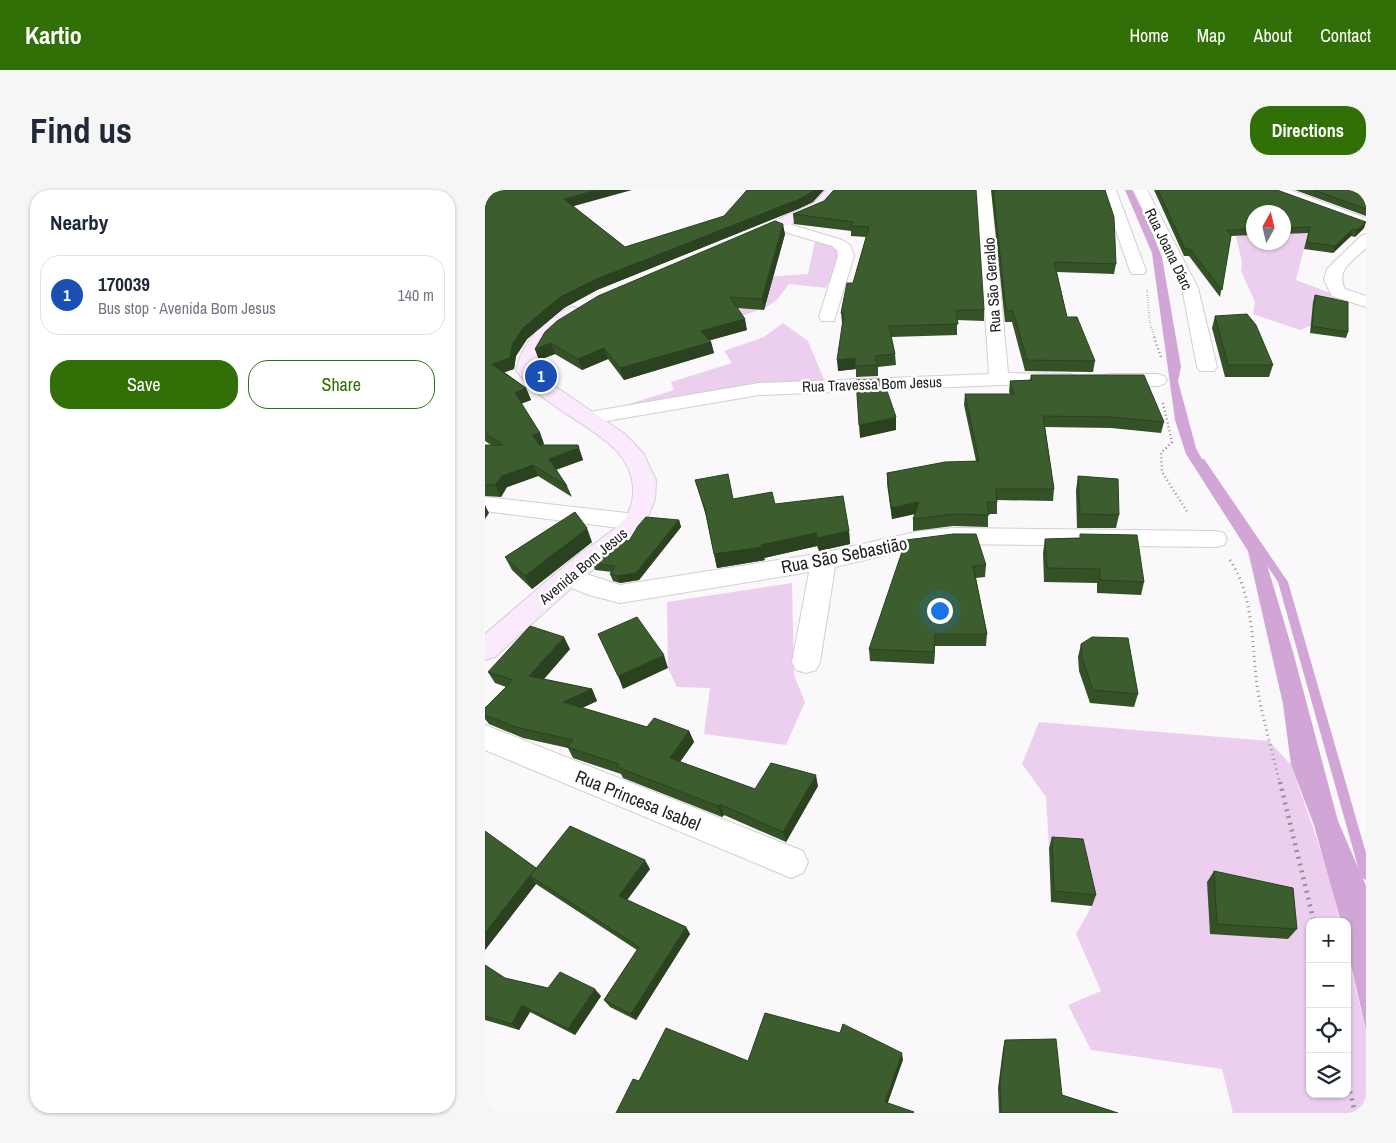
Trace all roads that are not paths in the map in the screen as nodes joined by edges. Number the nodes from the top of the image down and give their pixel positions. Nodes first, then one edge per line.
1 (834, 190) edge
2 (984, 190) edge
3 (1140, 190) edge
4 (1277, 190) edge
5 (1110, 193) edge
6 (1366, 223) edge
7 (779, 226) junction
8 (1366, 239) edge
9 (733, 244) edge
10 (1138, 271) road end
11 (1366, 302) edge
12 (587, 304) edge
13 (828, 317) dead end
14 (1207, 367) dead end
15 (999, 379) junction
16 (1157, 380) road end
17 (589, 418) junction
18 (485, 504) edge
19 (636, 522) junction
20 (1215, 539) road end
21 (823, 561) junction
22 (568, 577) junction
23 (485, 650) edge
24 (806, 662) dead end
25 (485, 737) edge
26 (791, 862) dead end

1 - 7 main road
2 - 15 street, Rua São Geraldo
3 - 14 street, Rua Joana D´arc
4 - 6 street
5 - 10 street
7 - 9 main road
7 - 13 street
8 - 11 street
12 - 17 main road, Avenida Bom Jesus
15 - 16 street, Rua Travessa Bom Jesus
15 - 17 street, Rua Travessa Bom Jesus
17 - 19 main road, Avenida Bom Jesus
18 - 19 street
19 - 22 main road, Avenida Bom Jesus
20 - 21 street, Rua São Sebastião
21 - 22 street, Rua São Sebastião
21 - 24 street
22 - 23 main road, Avenida Bom Jesus
25 - 26 street, Rua Princesa Isabel

